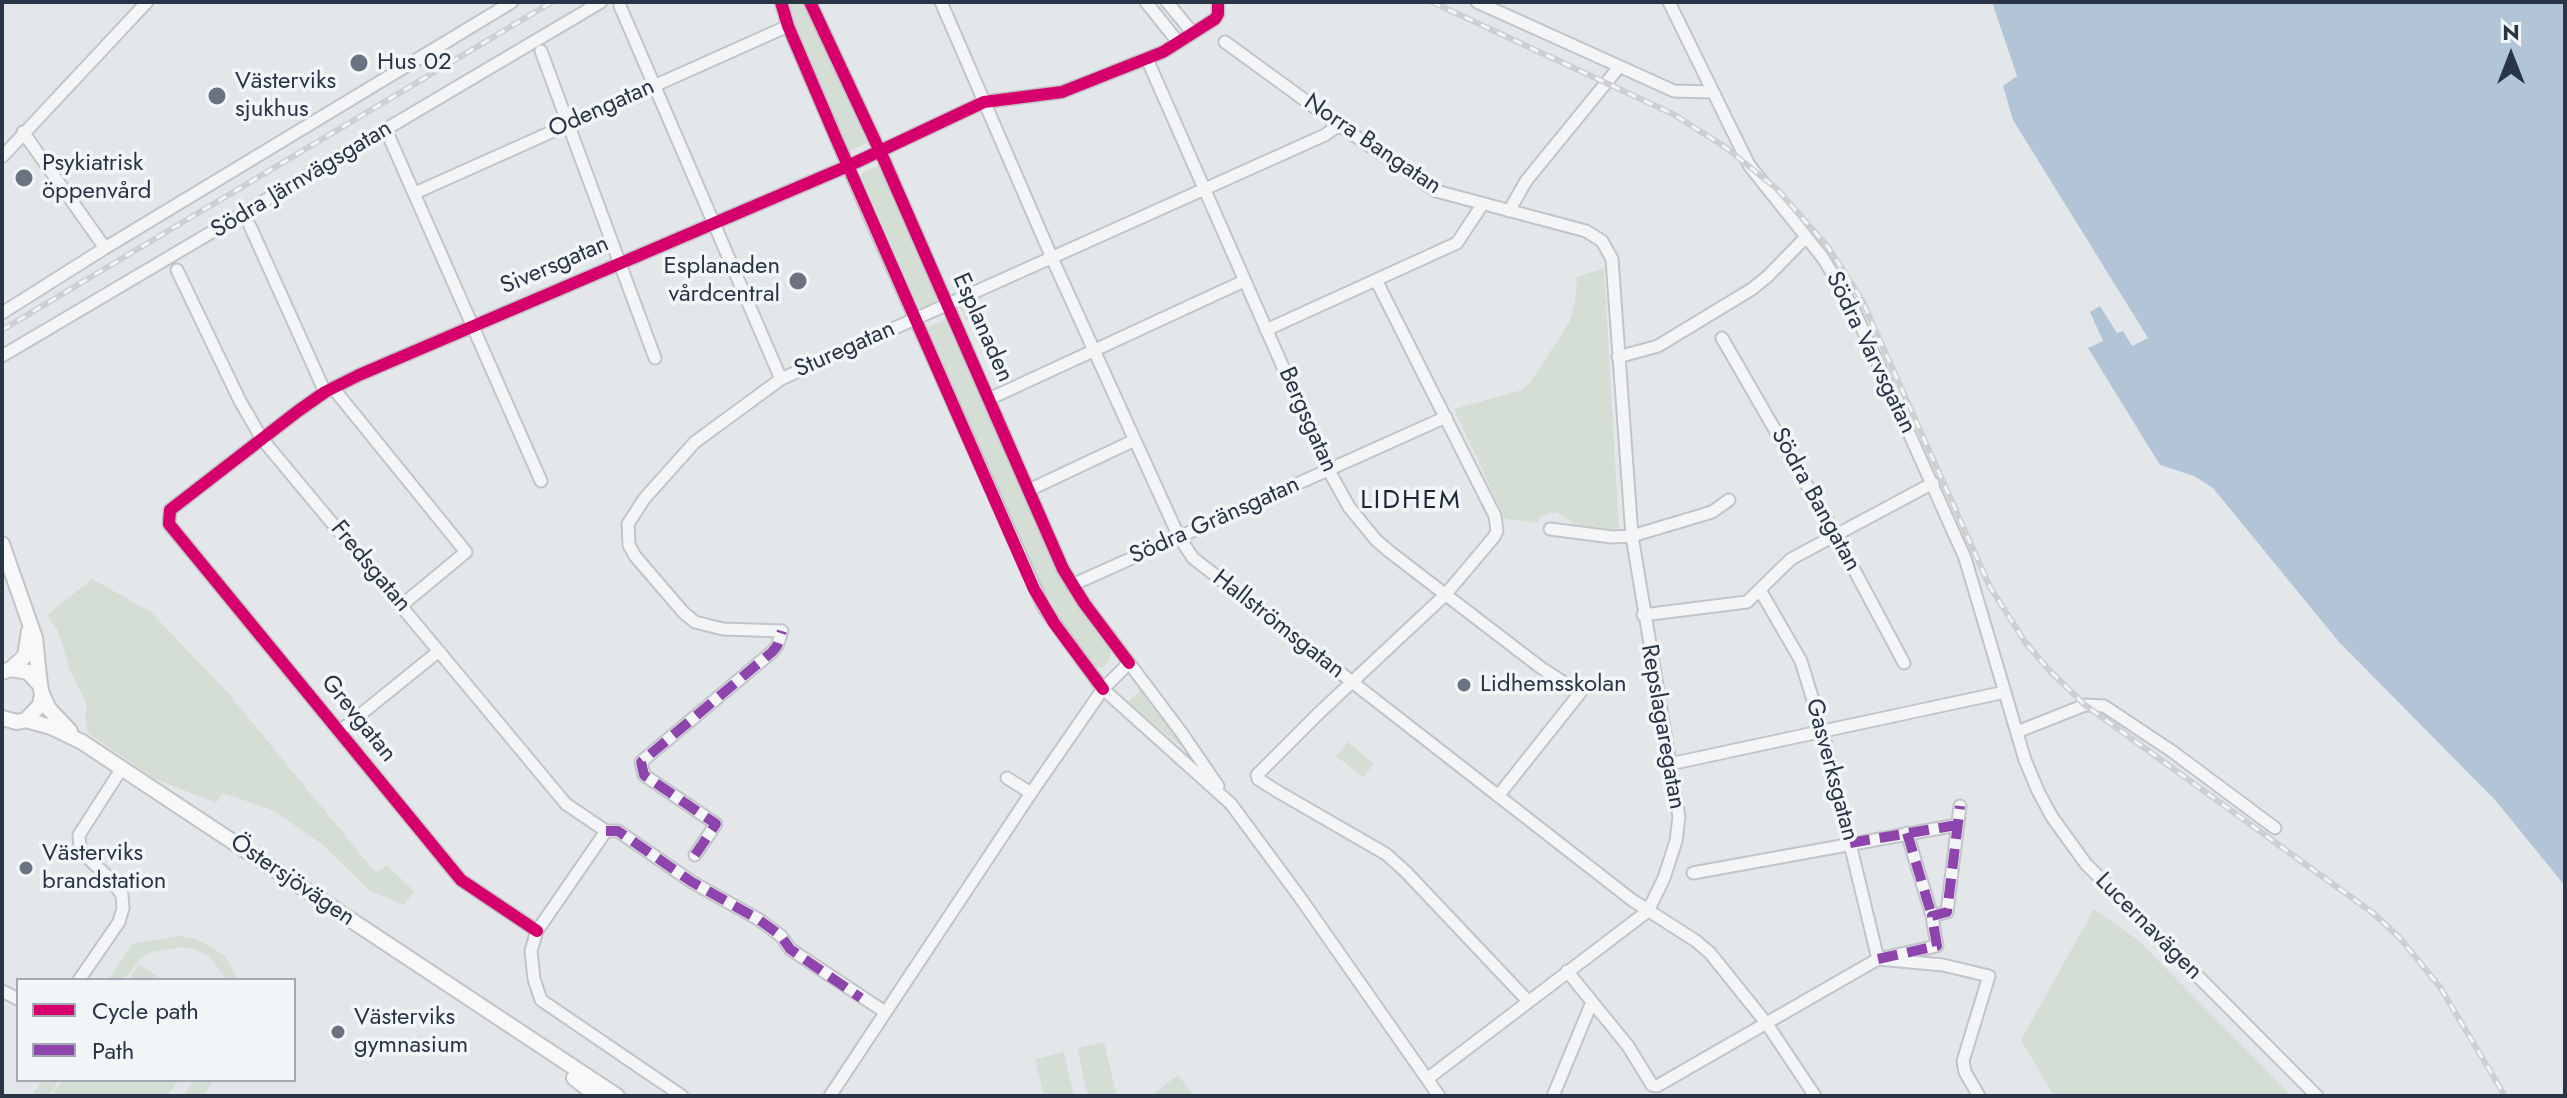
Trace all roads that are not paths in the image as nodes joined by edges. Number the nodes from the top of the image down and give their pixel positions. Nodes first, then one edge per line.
1 (147, 2) edge
2 (512, 2) edge
3 (601, 2) edge
4 (781, 2) edge
5 (810, 2) edge
6 (941, 2) edge
7 (1146, 2) edge
8 (1167, 2) edge
9 (1218, 2) edge
10 (1477, 2) edge
11 (1669, 2) edge
12 (620, 6) dead end
13 (788, 26) junction
14 (1192, 32) junction
15 (1178, 42) junction
16 (1225, 42) dead end
17 (541, 51) dead end
18 (1147, 59) junction
19 (1619, 67) junction
20 (655, 86) junction
21 (1712, 92) junction
22 (984, 102) junction
23 (568, 124) junction
24 (1339, 125) junction
25 (386, 130) junction
26 (23, 132) junction
27 (880, 150) junction
28 (2, 157) edge
29 (848, 166) junction
30 (1204, 189) junction
31 (415, 193) junction
32 (1482, 205) junction
33 (1509, 211) junction
34 (713, 224) junction
35 (250, 226) dead end
36 (1806, 237) junction
37 (105, 248) junction
38 (1052, 258) junction
39 (620, 263) junction
40 (177, 270) dead end
41 (1376, 280) junction
42 (1244, 281) junction
43 (947, 304) junction
44 (2, 313) edge
45 (916, 319) junction
46 (472, 325) junction
47 (1266, 330) junction
48 (1722, 338) dead end
49 (1095, 349) junction
50 (2, 356) edge
51 (1618, 357) junction
52 (655, 358) dead end
53 (781, 379) junction
54 (329, 390) junction
55 (989, 399) junction
56 (1446, 417) junction
57 (262, 439) junction
58 (1135, 440) junction
59 (1328, 469) junction
60 (541, 481) dead end
61 (1933, 483) junction
62 (1029, 490) junction
63 (1729, 500) dead end
64 (168, 513) joint
65 (1550, 529) dead end
66 (1835, 534) junction
67 (1632, 536) junction
68 (1179, 537) junction
69 (2, 544) edge
70 (1072, 585) junction
71 (1760, 590) junction
72 (1445, 595) junction
73 (402, 605) junction
74 (1643, 615) junction
75 (29, 626) junction
76 (439, 651) junction
77 (1129, 663) junction
78 (1904, 663) dead end
79 (4, 671) edge
80 (1351, 682) junction
81 (1103, 689) junction
82 (41, 690) junction
83 (2005, 692) junction
84 (2, 718) edge
85 (22, 721) junction
86 (2, 729) edge
87 (340, 731) junction
88 (2017, 732) junction
89 (1823, 733) junction
90 (82, 742) junction
91 (1670, 764) junction
92 (122, 768) junction
93 (1007, 778) dead end
94 (1031, 793) junction
95 (1498, 796) junction
96 (1230, 803) junction
97 (1960, 806) dead end
98 (1957, 825) junction
99 (2275, 828) dead end
100 (606, 831) junction
101 (1907, 833) junction
102 (1850, 843) junction
103 (695, 855) dead end
104 (1693, 873) dead end
105 (1648, 911) junction
106 (1932, 916) junction
107 (537, 931) junction
108 (1878, 959) junction
109 (1567, 971) junction
110 (80, 978) edge
111 (1528, 1001) junction
112 (1592, 1002) junction
113 (885, 1012) junction
114 (501, 1021) junction
115 (1767, 1024) junction
116 (1427, 1079) junction
117 (597, 1096) edge
118 (617, 1096) edge
119 (682, 1096) edge
120 (830, 1096) edge
121 (1439, 1096) edge
122 (1553, 1096) edge
123 (1815, 1096) edge
124 (1979, 1096) edge
125 (2317, 1096) edge

1 - 26 street
2 - 37 street
3 - 25 street, Södra Järnvägsgatan
4 - 13 street
5 - 27 street, Esplanaden
6 - 22 street, Hallströmsgatan
7 - 15 street
8 - 14 street
9 - 14 street, Siversgatan
10 - 19 street
11 - 21 street, Södra Varvsgatan
12 - 20 street
13 - 20 street, Odengatan
13 - 29 street
14 - 15 street, Siversgatan
15 - 18 street, Siversgatan
16 - 24 street, Norra Bangatan
17 - 23 street
18 - 22 street, Siversgatan
18 - 30 street, Bergsgatan
19 - 21 street
19 - 33 street
20 - 23 street, Odengatan
20 - 34 street
21 - 36 street, Södra Varvsgatan
22 - 27 street, Siversgatan
22 - 38 street, Hallströmsgatan
23 - 31 street, Odengatan
23 - 39 street
24 - 30 street, Sturegatan
24 - 32 street, Norra Bangatan
25 - 31 street
25 - 50 street, Södra Järnvägsgatan
26 - 28 street
26 - 37 street
27 - 29 street, Siversgatan
27 - 43 street, Esplanaden
29 - 34 street, Siversgatan
29 - 45 street
30 - 38 street, Sturegatan
30 - 42 street, Bergsgatan
31 - 46 street
32 - 33 street, Norra Bangatan
32 - 41 street
33 - 51 street, Norra Bangatan
34 - 39 street, Siversgatan
34 - 53 street
35 - 54 street
36 - 51 street
36 - 61 street, Södra Varvsgatan
37 - 44 street
38 - 43 street, Sturegatan
38 - 49 street, Hallströmsgatan
39 - 46 street, Siversgatan
39 - 52 street
40 - 57 street, Fredsgatan
41 - 47 street
41 - 56 street
42 - 47 street, Bergsgatan
42 - 49 street
43 - 45 street, Sturegatan
43 - 55 street, Esplanaden
45 - 53 street, Sturegatan
45 - 81 street
46 - 54 street, Siversgatan
46 - 60 street
47 - 59 street, Bergsgatan
48 - 66 street, Södra Bangatan
49 - 55 street
49 - 58 street, Hallströmsgatan
51 - 67 street, Repslagaregatan
53 - 103 street, Sturegatan
54 - 57 street, Siversgatan
54 - 73 street
55 - 62 street, Esplanaden
56 - 59 street, Södra Gränsgatan
56 - 72 street
57 - 64 street, Siversgatan
57 - 73 street, Fredsgatan
58 - 62 street
58 - 68 street, Hallströmsgatan
59 - 68 street, Södra Gränsgatan
59 - 72 street, Bergsgatan
61 - 66 street
61 - 83 street, Södra Varvsgatan
62 - 70 street, Esplanaden
63 - 67 street
64 - 87 street, Grevgatan
65 - 67 street
66 - 71 street
66 - 78 street, Södra Bangatan
67 - 74 street, Repslagaregatan
68 - 70 street, Södra Gränsgatan
68 - 80 street, Hallströmsgatan
69 - 75 main road
70 - 77 street, Esplanaden
71 - 74 street
71 - 89 street, Gasverksgatan
72 - 80 street
72 - 95 street, Bergsgatan
73 - 76 street, Fredsgatan
74 - 91 street, Repslagaregatan
75 - 79 main road
75 - 82 main road
76 - 87 street
76 - 100 street, Fredsgatan
77 - 81 street
77 - 96 street, Esplanaden
79 - 82 main road
80 - 95 street, Hallströmsgatan
80 - 111 street
81 - 94 street
81 - 96 street
82 - 85 main road
82 - 90 main road, Östersjövägen
83 - 88 street, Södra Varvsgatan
83 - 89 street
84 - 85 main road, Östersjövägen
85 - 86 main road
85 - 90 main road, Östersjövägen
87 - 107 street, Grevgatan
88 - 99 street
88 - 125 street, Lucernavägen
89 - 91 street
89 - 102 street, Gasverksgatan
90 - 92 main road, Östersjövägen
91 - 105 street, Repslagaregatan
92 - 110 street
92 - 114 main road, Östersjövägen
93 - 94 street
94 - 113 street
95 - 105 street, Hallströmsgatan
96 - 116 street
97 - 98 street
98 - 101 street
98 - 106 street
100 - 107 street
100 - 113 street, Fredsgatan
101 - 102 street
101 - 106 street
102 - 104 street
102 - 108 street, Gasverksgatan
105 - 109 street, Repslagaregatan
105 - 115 street, Hallströmsgatan
106 - 108 street
107 - 119 street
108 - 115 street
108 - 124 street
109 - 111 street, Repslagaregatan
109 - 112 street
111 - 116 street, Repslagaregatan
112 - 115 street
112 - 122 street
113 - 120 street
114 - 117 main road, Östersjövägen
114 - 118 main road, Östersjövägen
115 - 123 street, Hallströmsgatan
116 - 121 street

